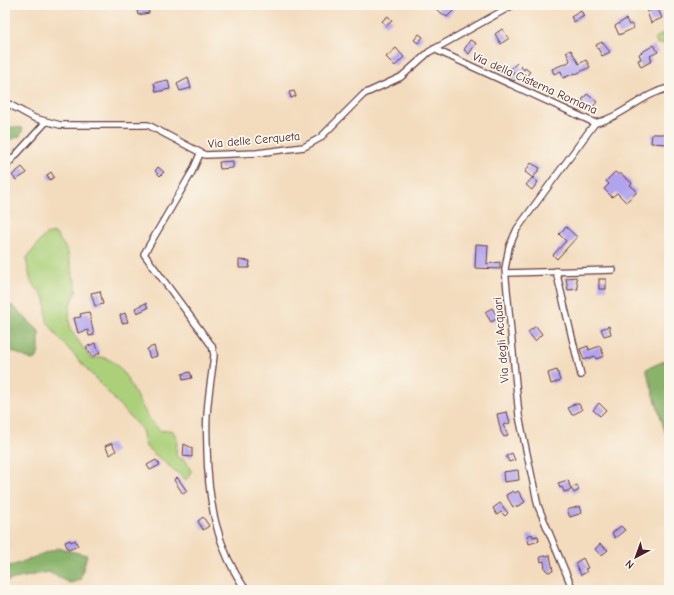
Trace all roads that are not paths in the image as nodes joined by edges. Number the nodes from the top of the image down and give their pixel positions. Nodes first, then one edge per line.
1 (513, 5) edge
2 (434, 49) junction
3 (669, 88) edge
4 (5, 102) edge
5 (46, 122) junction
6 (595, 123) junction
7 (200, 154) junction
8 (5, 167) edge
9 (613, 270) dead end
10 (556, 271) junction
11 (506, 273) junction
12 (581, 375) dead end
13 (246, 590) edge
14 (573, 590) edge

1 - 2 street, Via delle Cerqueta
2 - 6 street, Via della Cisterna Romana
2 - 7 street, Via delle Cerqueta
3 - 6 street, Via della Cisterna Romana
4 - 5 street, Via delle Cerqueta
5 - 7 street, Via delle Cerqueta
5 - 8 street
6 - 11 street, Via degli Acquari
7 - 13 street
9 - 10 street
10 - 11 street
10 - 12 street
11 - 14 street, Via degli Acquari

